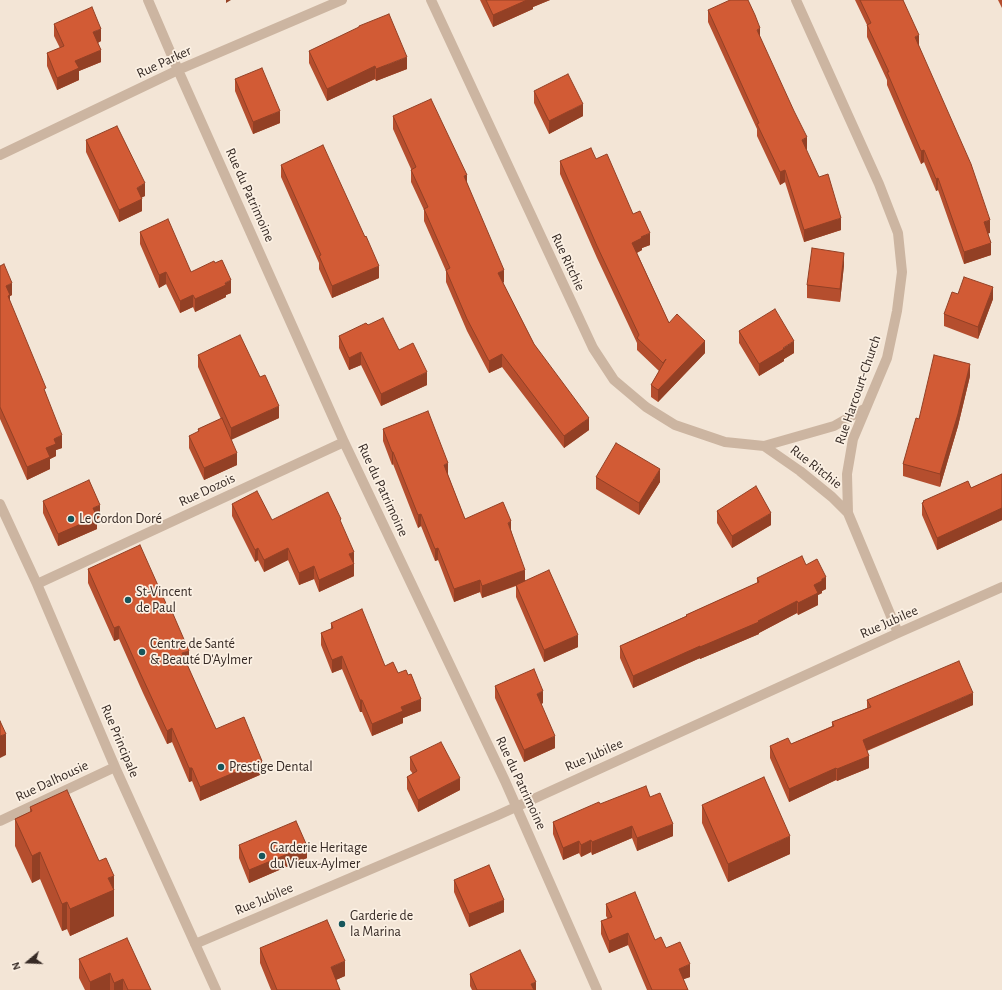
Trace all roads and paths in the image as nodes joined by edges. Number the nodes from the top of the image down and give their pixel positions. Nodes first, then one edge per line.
1 (148, 0) edge
2 (342, 0) edge
3 (431, 0) edge
4 (796, 0) edge
5 (178, 70) junction
6 (0, 155) edge
7 (864, 410) junction
8 (344, 442) junction
9 (764, 446) junction
10 (0, 504) edge
11 (848, 514) junction
12 (38, 584) junction
13 (1002, 587) edge
14 (898, 633) junction
15 (116, 767) junction
16 (516, 806) junction
17 (0, 821) edge
18 (195, 944) junction
19 (216, 990) edge
20 (597, 990) edge

1 - 5 street, Rue du Patrimoine
2 - 5 street, Rue Parker
3 - 9 street, Rue Ritchie
4 - 7 street, Rue Harcourt-Church
5 - 6 street, Rue Parker
5 - 8 street, Rue du Patrimoine
7 - 9 street, Rue Ritchie
7 - 11 street, Rue Harcourt-Church
8 - 12 street, Rue Dozois
8 - 16 street, Rue du Patrimoine
9 - 11 street, Rue Ritchie
10 - 12 street, Rue Principale
11 - 14 street, Rue Harcourt-Church
12 - 15 street, Rue Principale
13 - 14 street, Rue Jubilee
14 - 16 street, Rue Jubilee
15 - 17 street, Rue Dalhousie
15 - 18 street, Rue Principale
16 - 18 street, Rue Jubilee
16 - 20 street, Rue du Patrimoine
18 - 19 street, Rue Principale

